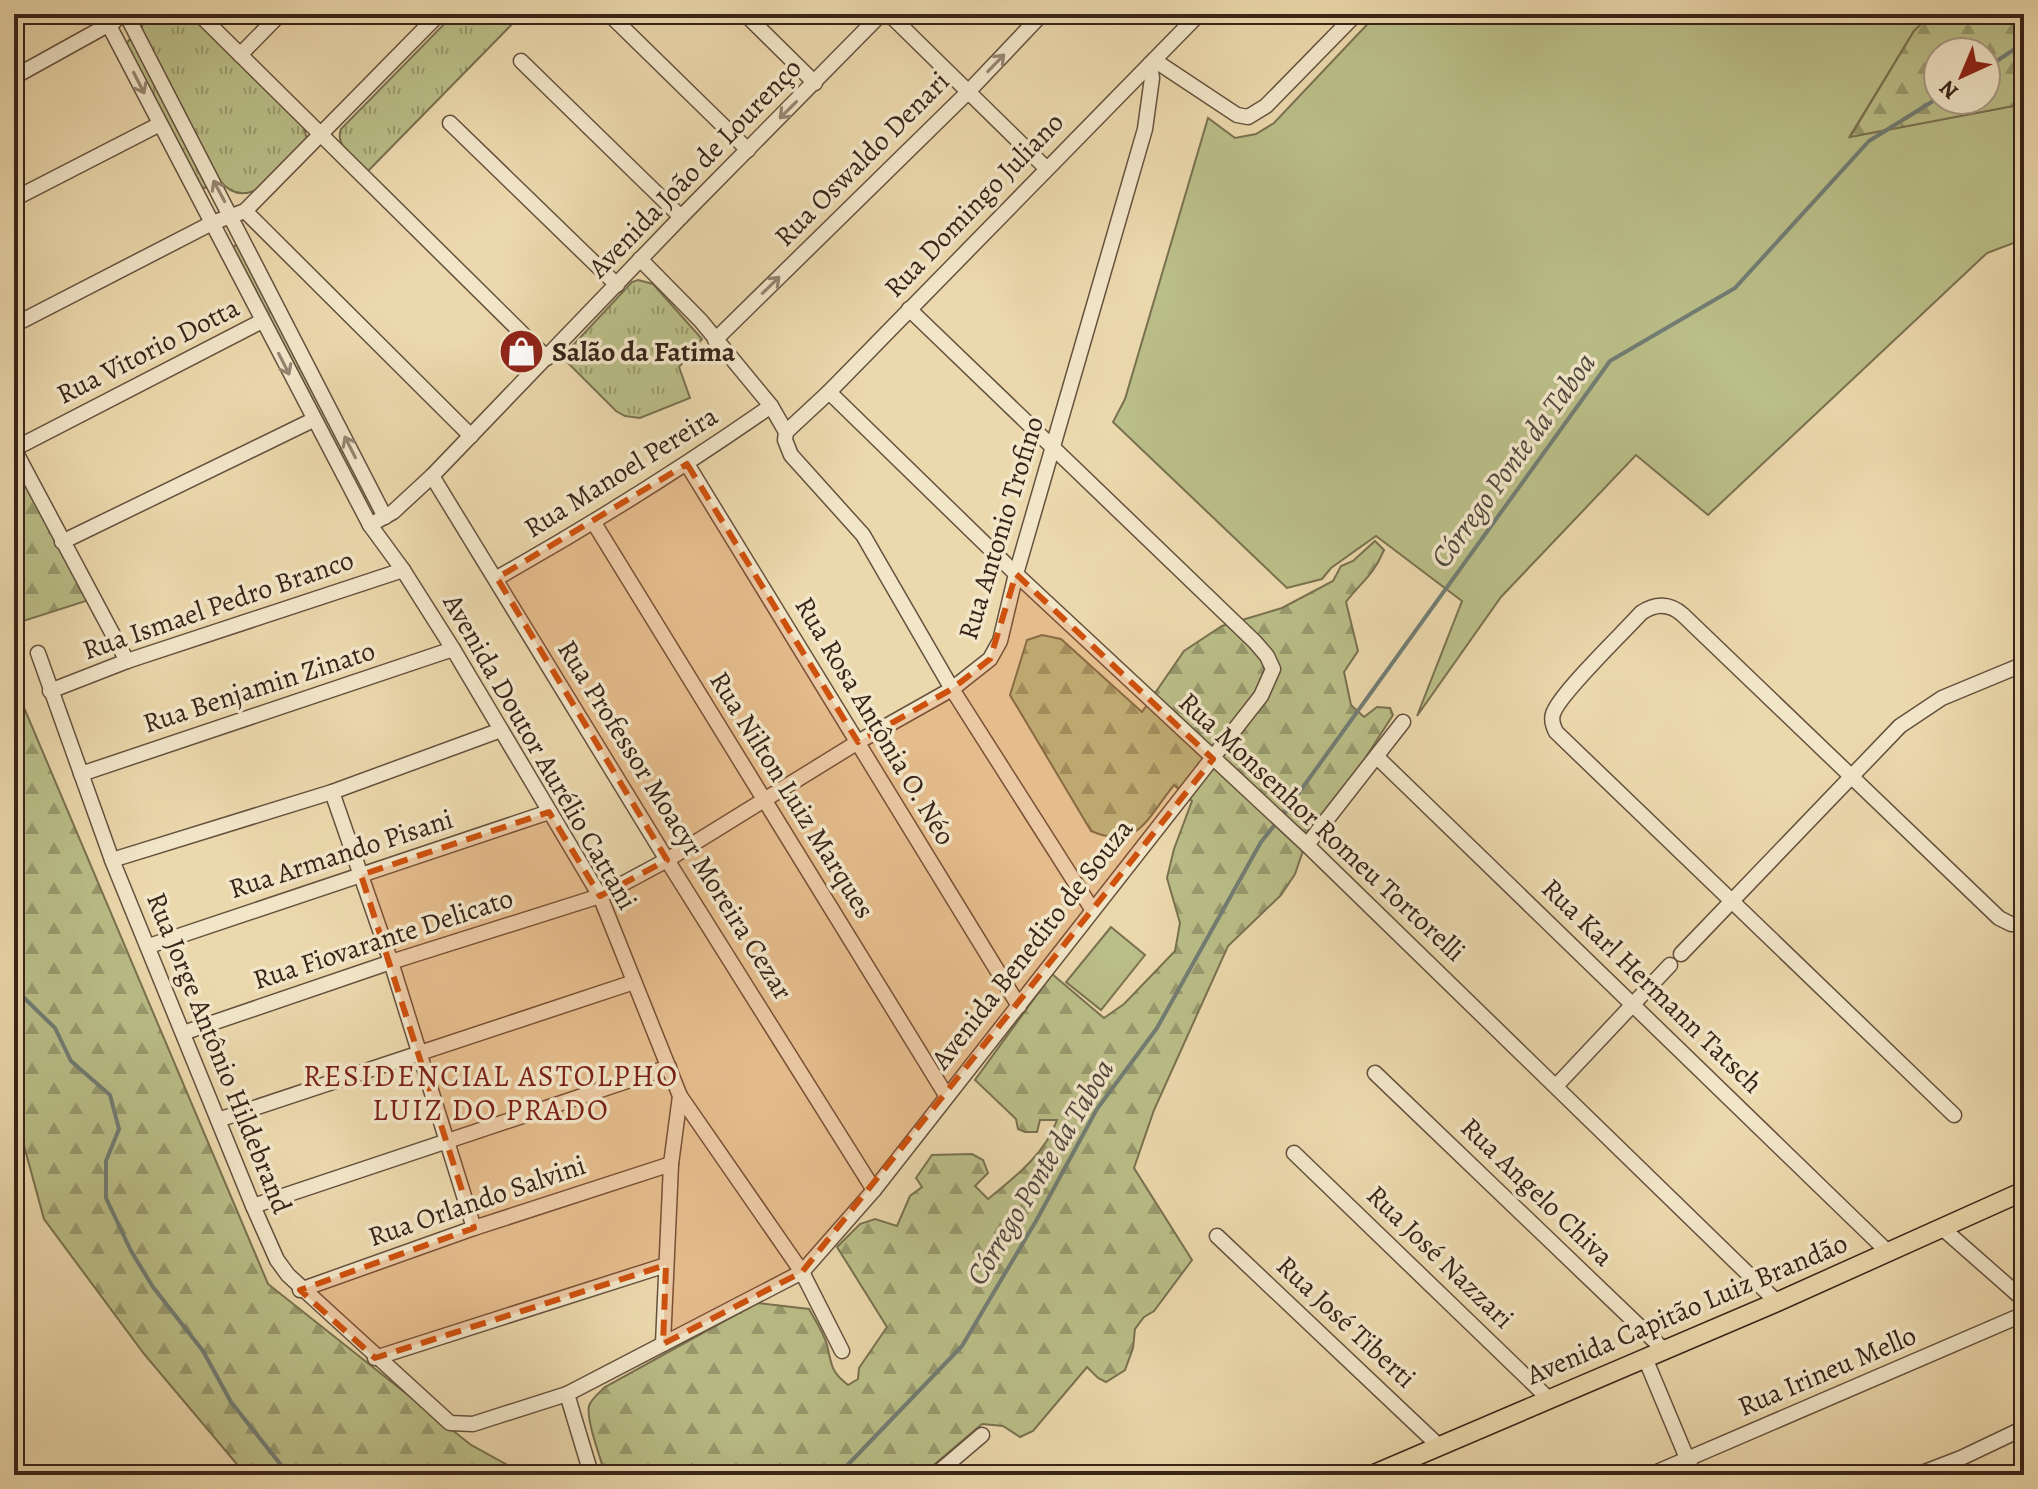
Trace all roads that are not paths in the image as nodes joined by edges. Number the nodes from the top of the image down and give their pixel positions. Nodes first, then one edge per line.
1 (124, 14) edge
2 (199, 14) edge
3 (280, 14) edge
4 (439, 14) edge
5 (609, 14) edge
6 (745, 14) edge
7 (881, 14) edge
8 (889, 14) edge
9 (1042, 14) edge
10 (1199, 14) edge
11 (1356, 14) edge
12 (107, 20) edge
13 (240, 55) junction
14 (521, 61) dead end
15 (1152, 62) junction
16 (14, 77) edge
17 (815, 83) junction
18 (968, 92) junction
19 (450, 123) dead end
20 (160, 124) junction
21 (320, 134) junction
22 (748, 150) junction
23 (1046, 168) junction
24 (14, 199) edge
25 (238, 213) junction
26 (681, 217) junction
27 (212, 223) junction
28 (640, 259) junction
29 (617, 285) junction
30 (909, 309) junction
31 (262, 321) junction
32 (14, 325) edge
33 (715, 340) junction
34 (547, 358) junction
35 (829, 392) junction
36 (771, 406) junction
37 (313, 420) junction
38 (786, 432) junction
39 (471, 436) junction
40 (1052, 448) junction
41 (14, 449) edge
42 (687, 464) junction
43 (432, 476) junction
44 (385, 517) junction
45 (594, 523) junction
46 (370, 525) junction
47 (62, 542) junction
48 (403, 570) junction
49 (1016, 574) junction
50 (497, 578) junction
51 (453, 649) junction
52 (38, 653) dead end
53 (127, 661) junction
54 (2024, 664) edge
55 (952, 689) junction
56 (50, 691) junction
57 (1403, 722) dead end
58 (501, 730) junction
59 (858, 742) junction
60 (1378, 758) junction
61 (1213, 759) junction
62 (81, 774) junction
63 (1851, 776) junction
64 (332, 792) junction
65 (764, 800) junction
66 (549, 812) junction
67 (1307, 845) junction
68 (112, 860) junction
69 (667, 860) junction
70 (361, 875) junction
71 (600, 896) junction
72 (1731, 902) junction
73 (1092, 909) junction
74 (2024, 924) edge
75 (149, 946) junction
76 (391, 962) junction
77 (634, 982) junction
78 (1633, 1003) junction
79 (1019, 1006) junction
80 (183, 1033) junction
81 (419, 1054) junction
82 (669, 1067) junction
83 (1375, 1073) dead end
84 (1557, 1085) junction
85 (946, 1095) junction
86 (680, 1096) junction
87 (1954, 1115) dead end
88 (218, 1120) junction
89 (447, 1142) junction
90 (1294, 1153) dead end
91 (671, 1164) junction
92 (874, 1190) junction
93 (2024, 1191) edge
94 (253, 1206) junction
95 (1941, 1227) junction
96 (474, 1228) junction
97 (1217, 1236) dead end
98 (1889, 1253) junction
99 (666, 1265) junction
100 (802, 1272) junction
101 (300, 1290) junction
102 (2024, 1300) edge
103 (1777, 1302) junction
104 (2024, 1314) edge
105 (663, 1344) junction
106 (1663, 1349) junction
107 (842, 1351) dead end
108 (375, 1358) junction
109 (1645, 1358) junction
110 (567, 1394) junction
111 (1549, 1399) junction
112 (2024, 1428) edge
113 (982, 1435) dead end
114 (1439, 1446) junction
115 (1961, 1458) junction
116 (1688, 1459) junction
117 (944, 1473) edge
118 (594, 1475) edge
119 (1372, 1475) edge
120 (1650, 1475) edge
121 (1694, 1475) edge
122 (1917, 1475) edge
123 (1949, 1475) edge

1 - 12 street
25 -> 1 street
2 - 13 street
3 - 13 street
4 - 21 street
5 - 22 street
6 - 17 street
7 - 17 street, Avenida João de Lourenço
8 - 18 street
18 -> 9 street, Rua Oswaldo Denari
10 - 15 street, Rua Domingo Juliano
11 - 15 street
12 - 16 street
12 -> 20 street, Avenida Doutor Aurélio Cattani
13 - 21 street
14 - 26 street
15 - 23 street, Rua Domingo Juliano
15 - 40 street, Rua Antonio Trofino
17 -> 22 street, Avenida João de Lourenço
18 - 23 street
33 -> 18 street, Rua Oswaldo Denari
19 - 29 street
20 - 24 street
20 - 27 street, Avenida Doutor Aurélio Cattani
21 - 25 street
21 - 34 street
22 - 26 street, Avenida João de Lourenço
23 - 30 street, Rua Domingo Juliano
25 - 27 street
25 - 39 street
44 -> 25 street
26 - 28 street, Avenida João de Lourenço
27 - 31 street, Avenida Doutor Aurélio Cattani
27 - 32 street
28 - 29 street, Avenida João de Lourenço
28 - 33 street
29 - 34 street, Avenida João de Lourenço
30 - 35 street, Rua Domingo Juliano
30 - 40 street
31 -> 37 street, Avenida Doutor Aurélio Cattani
31 - 41 street, Rua Vitorio Dotta
33 - 36 street
34 - 39 street, Avenida João de Lourenço
35 - 38 street, Rua Domingo Juliano
35 - 49 street, Rua Monsenhor Romeu Tortorelli
36 - 38 street
36 - 42 street, Rua Manoel Pereira
37 - 46 street, Avenida Doutor Aurélio Cattani
37 - 47 street
38 - 55 street
39 - 43 street, Avenida João de Lourenço
40 - 49 street, Rua Antonio Trofino
40 - 61 street, Avenida Benedito de Souza
41 - 47 street
42 - 45 street, Rua Manoel Pereira
42 - 59 street, Rua Rosa Antônia O. Néo
43 - 44 street, Avenida João de Lourenço
43 - 50 street, Rua Professor Moacyr Moreira Cezar
44 - 46 street
45 - 50 street, Rua Manoel Pereira
45 - 65 street, Rua Nilton Luiz Marques
46 - 48 street, Avenida Doutor Aurélio Cattani
47 - 53 street
48 - 51 street, Avenida Doutor Aurélio Cattani
48 - 53 street, Rua Ismael Pedro Branco
49 - 55 street, Rua Antonio Trofino
49 - 61 street, Rua Monsenhor Romeu Tortorelli
50 - 69 street, Rua Professor Moacyr Moreira Cezar
51 - 58 street, Avenida Doutor Aurélio Cattani
51 - 62 street, Rua Benjamin Zinato
52 - 56 street, Rua Jorge Antônio Hildebrand
53 - 56 street, Rua Ismael Pedro Branco
54 - 63 street
55 - 59 street, Rua Antonio Trofino
55 - 73 street
56 - 62 street, Rua Jorge Antônio Hildebrand
57 - 60 street
58 - 64 street
58 - 66 street, Avenida Doutor Aurélio Cattani
59 - 65 street, Rua Antonio Trofino
59 - 79 street, Rua Rosa Antônia O. Néo
60 - 67 street
60 - 78 street, Rua Karl Hermann Tatsch
61 - 67 street, Rua Monsenhor Romeu Tortorelli
61 - 73 street, Avenida Benedito de Souza
62 - 68 street, Rua Jorge Antônio Hildebrand
63 - 72 street
63 - 72 street
63 - 74 street
64 - 68 street
64 - 70 street
65 - 69 street, Rua Antonio Trofino
65 - 85 street, Rua Nilton Luiz Marques
66 - 70 street, Rua Armando Pisani
66 - 71 street, Avenida Doutor Aurélio Cattani
67 - 84 street, Rua Monsenhor Romeu Tortorelli
68 - 75 street, Rua Jorge Antônio Hildebrand
69 - 71 street, Rua Antonio Trofino
69 - 92 street, Rua Professor Moacyr Moreira Cezar
70 - 75 street, Rua Armando Pisani
70 - 76 street
71 - 76 street, Rua Fiovarante Delicato
71 - 77 street, Avenida Doutor Aurélio Cattani
72 - 78 street
72 - 87 street
73 - 79 street, Avenida Benedito de Souza
75 - 80 street, Rua Jorge Antônio Hildebrand
76 - 80 street, Rua Fiovarante Delicato
76 - 81 street
77 - 81 street
77 - 82 street, Avenida Doutor Aurélio Cattani
78 - 84 street
78 - 98 street, Rua Karl Hermann Tatsch
79 - 85 street, Avenida Benedito de Souza
80 - 88 street, Rua Jorge Antônio Hildebrand
81 - 88 street
81 - 89 street
82 - 86 street, Avenida Doutor Aurélio Cattani
82 - 89 street
83 - 106 street, Rua Angelo Chiva
84 - 103 street, Rua Monsenhor Romeu Tortorelli
85 - 92 street, Avenida Benedito de Souza
86 - 91 street, Avenida Doutor Aurélio Cattani
86 - 100 street
88 - 94 street, Rua Jorge Antônio Hildebrand
89 - 94 street
89 - 96 street
90 - 111 street, Rua José Nazzari
91 - 96 street, Rua Orlando Salvini
91 - 99 street, Avenida Doutor Aurélio Cattani
92 - 100 street, Avenida Benedito de Souza
93 - 95 main road, Avenida Capitão Luiz Brandão
94 - 101 street, Rua Jorge Antônio Hildebrand
95 - 98 main road, Avenida Capitão Luiz Brandão
95 - 102 street
96 - 101 street, Rua Orlando Salvini
97 - 114 street, Rua José Tiberti
98 - 103 main road, Avenida Capitão Luiz Brandão
99 - 105 street, Avenida Doutor Aurélio Cattani
99 - 108 street
100 - 105 street
100 - 107 street
101 - 108 street, Rua Jorge Antônio Hildebrand
103 - 106 main road, Avenida Capitão Luiz Brandão
104 - 116 street, Rua Irineu Mello
105 - 110 street
106 - 109 main road, Avenida Capitão Luiz Brandão
108 - 110 street, Rua Jorge Antônio Hildebrand
109 - 111 main road, Avenida Capitão Luiz Brandão
109 - 116 street
110 - 118 street
111 - 114 main road, Avenida Capitão Luiz Brandão
112 - 115 street
113 - 117 street
114 - 119 main road, Avenida Capitão Luiz Brandão
115 - 122 street
115 - 123 street
116 - 120 street, Rua Irineu Mello
116 - 121 street

